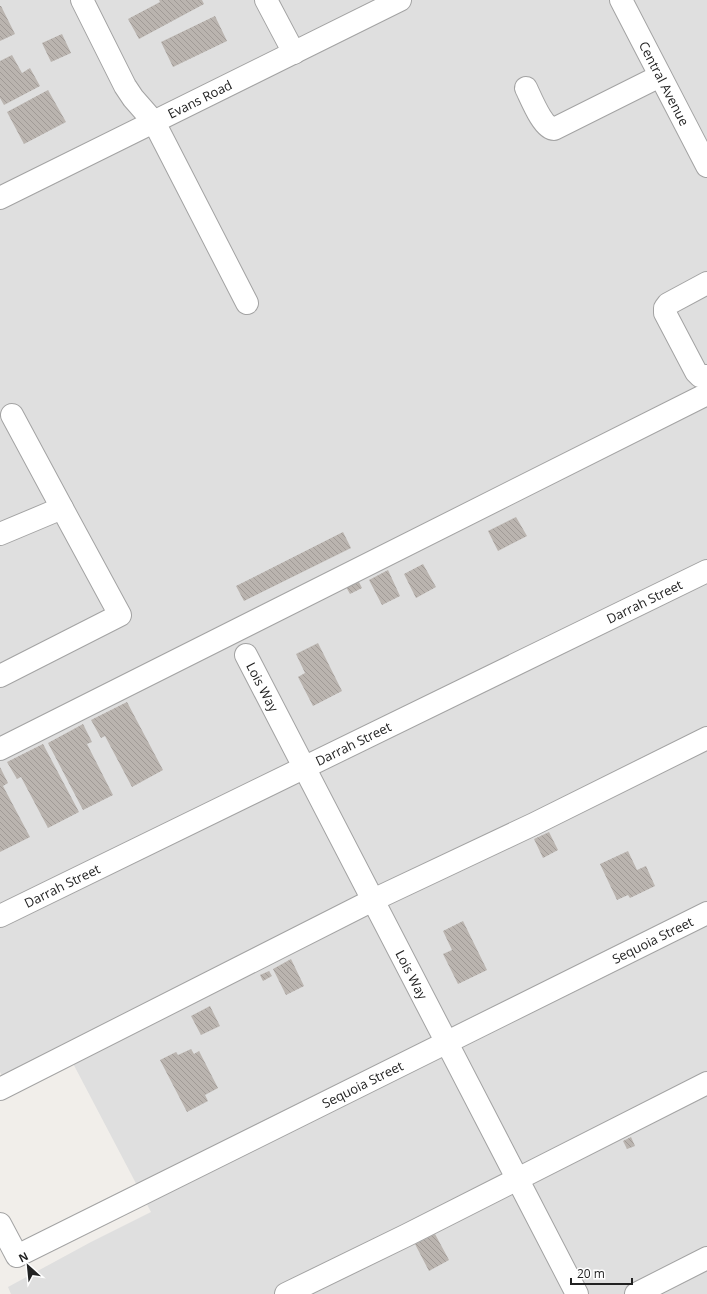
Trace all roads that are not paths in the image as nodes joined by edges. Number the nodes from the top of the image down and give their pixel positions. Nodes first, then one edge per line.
1 (82, 0) edge
2 (266, 0) edge
3 (400, 0) edge
4 (621, 0) edge
5 (294, 53) junction
6 (660, 76) junction
7 (526, 88) dead end
8 (154, 122) junction
9 (707, 166) edge
10 (1, 194) edge
11 (707, 283) edge
12 (247, 303) dead end
13 (707, 376) edge
14 (707, 394) edge
15 (12, 415) dead end
16 (62, 508) junction
17 (0, 534) edge
18 (707, 571) edge
19 (246, 655) dead end
20 (0, 676) edge
21 (707, 738) edge
22 (0, 750) edge
23 (305, 768) junction
24 (373, 900) junction
25 (707, 913) edge
26 (0, 916) edge
27 (447, 1043) junction
28 (707, 1082) edge
29 (0, 1089) edge
30 (517, 1178) junction
31 (2, 1231) edge
32 (707, 1258) edge
33 (286, 1294) edge
34 (577, 1294) edge
35 (636, 1294) edge

1 - 8 street
2 - 5 street
3 - 5 street, Evans Road
4 - 6 street, Central Avenue
5 - 8 street, Evans Road
6 - 7 street
6 - 9 street, Central Avenue
8 - 10 street, Evans Road
8 - 12 street
11 - 13 street
14 - 22 street
15 - 16 street
16 - 17 street
16 - 20 street
18 - 23 street, Darrah Street
19 - 23 street, Lois Way
21 - 24 street
23 - 24 street, Lois Way
23 - 26 street, Darrah Street
24 - 27 street, Lois Way
24 - 29 street
25 - 27 street, Sequoia Street
27 - 30 street, Lois Way
27 - 31 street, Sequoia Street
28 - 30 street
30 - 33 street
30 - 34 street, Lois Way
32 - 35 street

